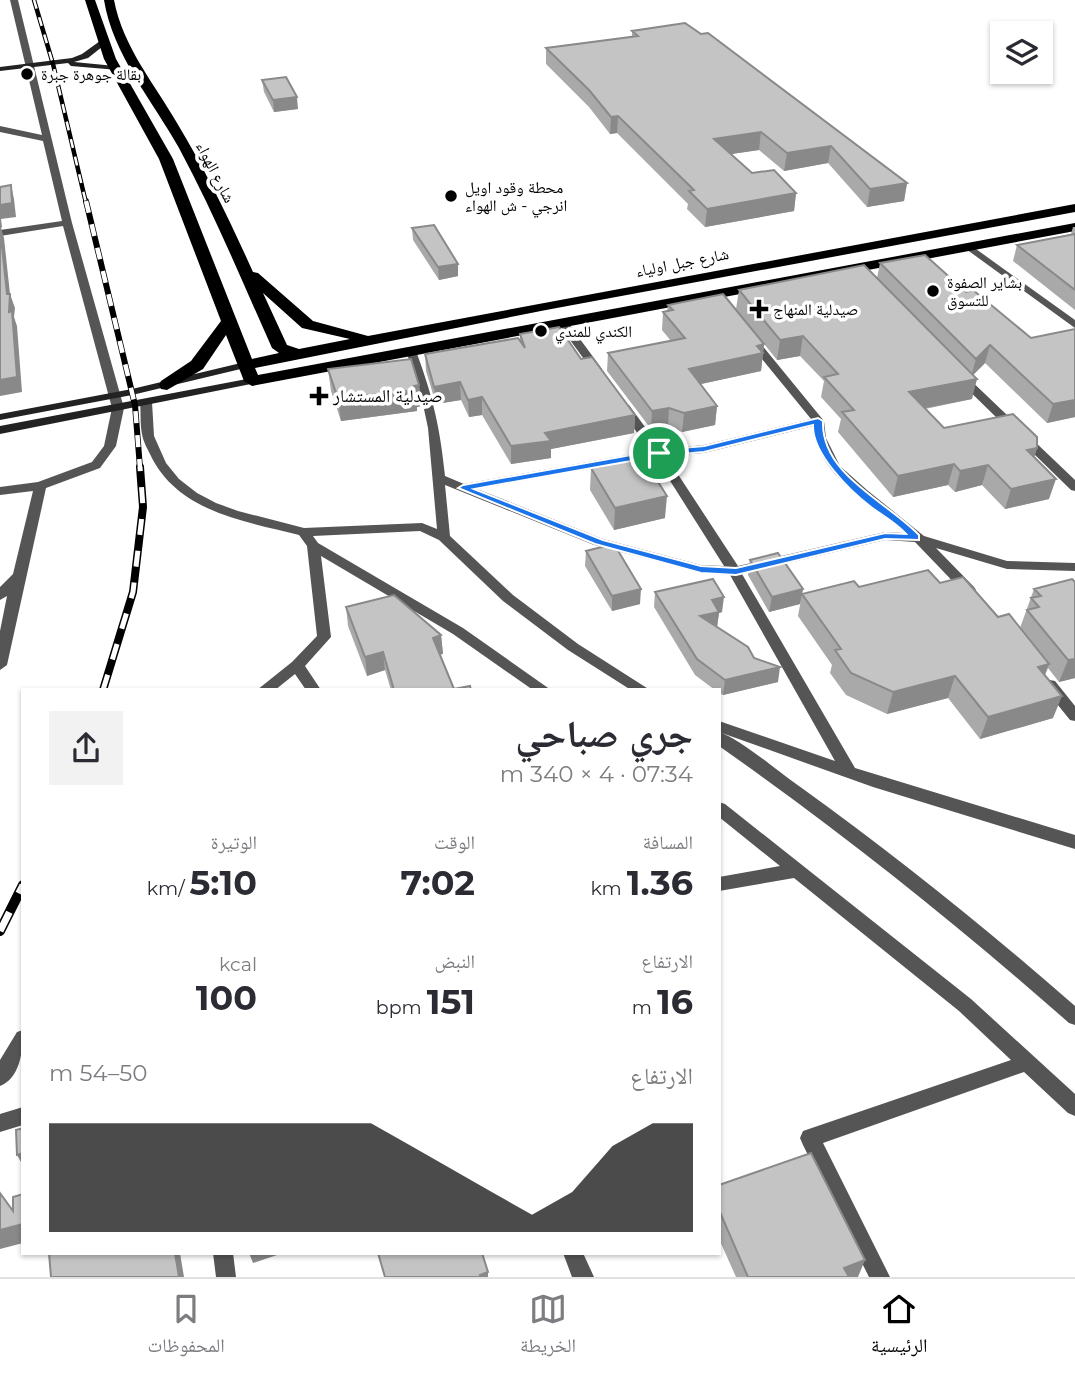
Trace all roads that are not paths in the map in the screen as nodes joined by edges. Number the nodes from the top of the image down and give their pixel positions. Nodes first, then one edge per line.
1 (14, 0) edge
2 (90, 0) edge
3 (108, 0) edge
4 (9, 9) dead end
5 (18, 11) junction
6 (103, 43) junction
7 (52, 64) junction
8 (31, 66) junction
9 (115, 68) junction
10 (0, 69) edge
11 (0, 129) edge
12 (48, 139) junction
13 (1075, 208) edge
14 (67, 223) junction
15 (1075, 227) edge
16 (0, 233) edge
17 (970, 247) junction
18 (244, 267) junction
19 (228, 322) junction
20 (562, 322) junction
21 (1075, 325) edge
22 (746, 332) edge
23 (370, 339) junction
24 (411, 351) junction
25 (296, 354) junction
26 (947, 363) edge
27 (301, 372) junction
28 (249, 373) junction
29 (167, 384) junction
30 (116, 402) junction
31 (146, 402) junction
32 (0, 417) edge
33 (818, 421) junction
34 (0, 430) edge
35 (659, 453) junction
36 (438, 478) junction
37 (40, 486) junction
38 (1075, 487) edge
39 (463, 488) junction
40 (0, 491) edge
41 (304, 532) junction
42 (444, 537) junction
43 (915, 538) junction
44 (313, 546) junction
45 (1075, 567) edge
46 (736, 571) junction
47 (19, 577) junction
48 (0, 595) edge
49 (980, 602) edge
50 (0, 665) edge
51 (297, 666) junction
52 (1041, 673) edge
53 (267, 688) edge
54 (313, 688) edge
55 (541, 688) edge
56 (640, 688) edge
57 (1075, 716) edge
58 (721, 727) edge
59 (721, 739) edge
60 (849, 772) junction
61 (721, 810) edge
62 (1075, 842) edge
63 (798, 870) junction
64 (721, 884) edge
65 (1075, 1017) edge
66 (21, 1041) edge
67 (1029, 1062) junction
68 (0, 1077) edge
69 (1075, 1107) edge
70 (21, 1117) edge
71 (0, 1123) edge
72 (223, 1255) edge
73 (574, 1255) edge
74 (226, 1277) edge
75 (583, 1277) edge
76 (880, 1277) edge

1 - 5 street
2 - 6 highway
3 - 18 highway, شارع الهواء
4 - 5 street
5 - 8 street
6 - 7 street
6 - 9 highway
7 - 8 street
7 - 9 street
8 - 10 street
8 - 12 street
9 - 19 highway
11 - 12 street
12 - 14 street
13 - 23 highway, شارع جبل اولياء
14 - 16 street
14 - 30 street
15 - 17 highway
17 - 20 highway
17 - 21 street
18 - 23 highway
18 - 25 highway, شارع الهواء
19 - 28 highway
19 - 29 highway
20 - 24 highway
20 - 35 street
22 - 33 street
23 - 25 highway, شارع جبل اولياء
24 - 27 highway
24 - 36 street
25 - 27 highway
25 - 28 highway, شارع جبل اولياء
26 - 38 street
27 - 28 highway
28 - 29 street
28 - 31 street
29 - 30 street
30 - 31 street
30 - 32 street
30 - 34 street
30 - 37 street
31 - 41 street
33 - 35 street
33 - 43 street
35 - 39 street
35 - 46 street
36 - 39 street
36 - 42 street
37 - 40 street
37 - 47 street
39 - 46 street
41 - 42 street
41 - 44 street
42 - 56 street
43 - 45 street
43 - 46 street
43 - 49 street
44 - 51 street
44 - 55 street
46 - 60 street
47 - 48 street
47 - 50 street
51 - 53 street
51 - 54 street
52 - 57 street
58 - 60 street
59 - 65 street
60 - 62 street
61 - 63 street
63 - 64 street
63 - 67 street
66 - 68 street
67 - 69 street
67 - 76 street
70 - 71 street
72 - 74 street
73 - 75 street

